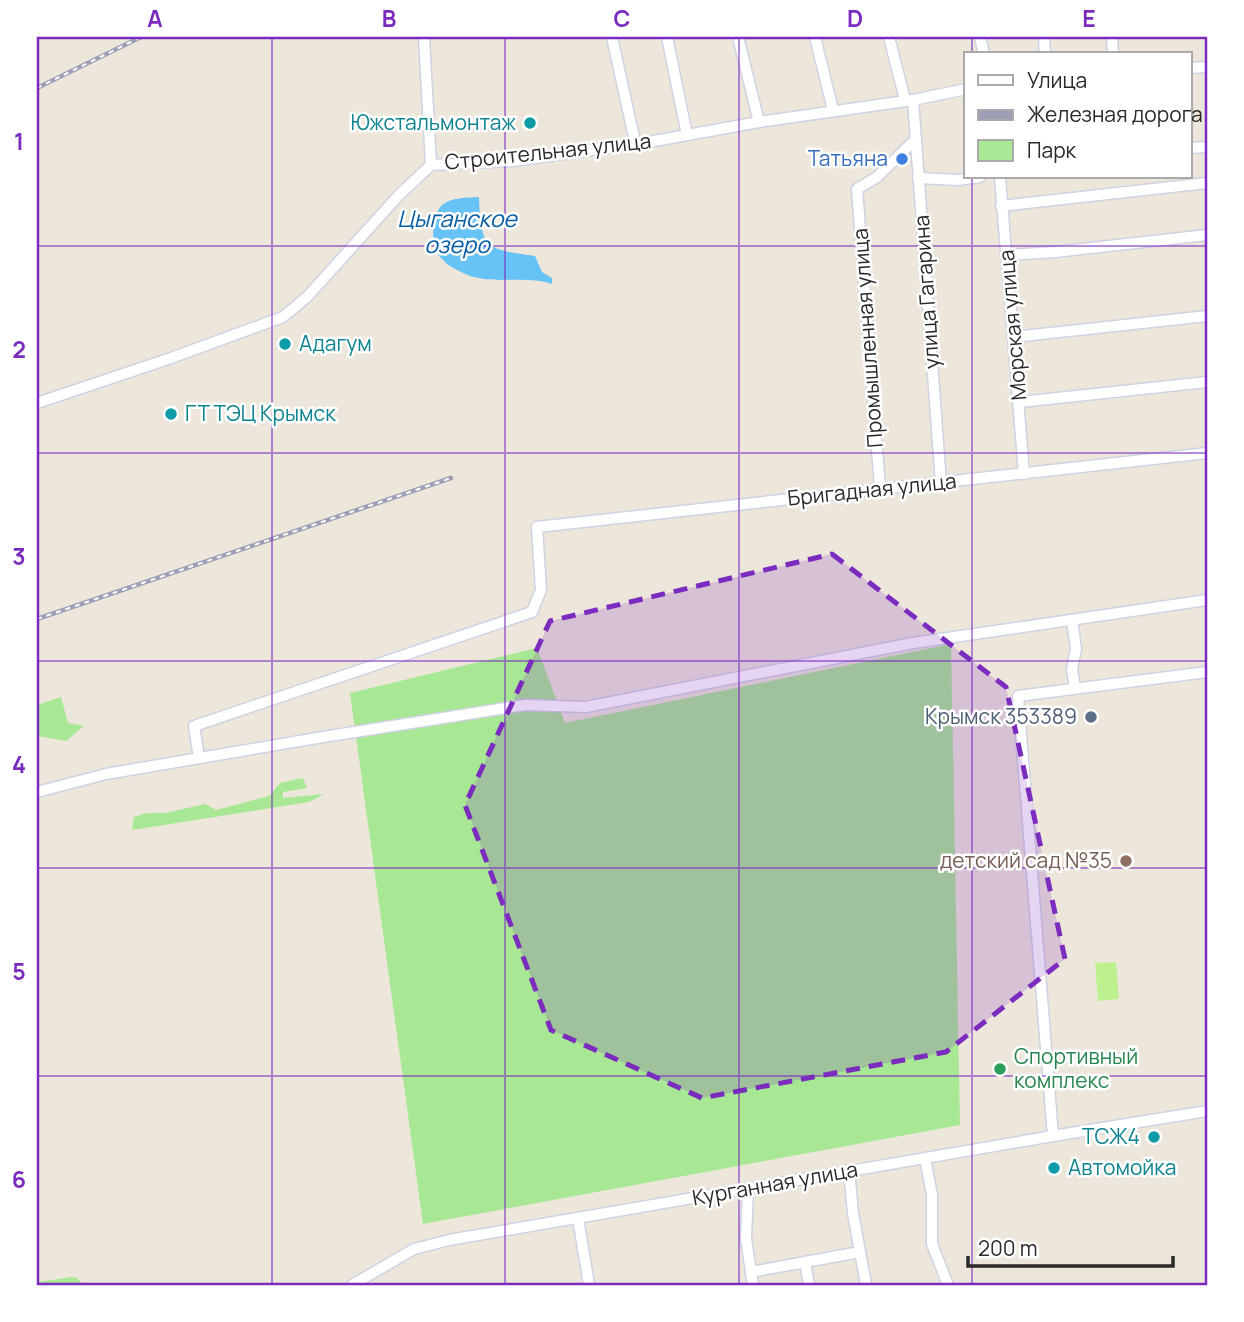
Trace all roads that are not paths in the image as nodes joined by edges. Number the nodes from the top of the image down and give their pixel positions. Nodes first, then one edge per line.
1 (424, 37) edge
2 (612, 37) edge
3 (667, 37) edge
4 (738, 37) edge
5 (815, 37) edge
6 (889, 37) edge
7 (964, 89) edge
8 (909, 100) junction
9 (833, 110) junction
10 (759, 122) junction
11 (687, 135) junction
12 (916, 139) junction
13 (635, 142) junction
14 (431, 165) junction
15 (918, 178) junction
16 (973, 178) edge
17 (1000, 178) edge
18 (1207, 183) edge
19 (1001, 206) junction
20 (1207, 235) edge
21 (1006, 255) junction
22 (1207, 316) edge
23 (1013, 337) junction
24 (1207, 382) edge
25 (1020, 402) junction
26 (37, 403) edge
27 (1207, 453) edge
28 (1024, 474) junction
29 (941, 484) junction
30 (880, 488) junction
31 (1207, 600) edge
32 (1072, 620) junction
33 (1207, 671) edge
34 (1075, 688) junction
35 (199, 758) junction
36 (37, 792) edge
37 (1207, 1111) edge
38 (1053, 1136) junction
39 (925, 1158) junction
40 (849, 1170) junction
41 (748, 1189) junction
42 (578, 1218) junction
43 (860, 1252) junction
44 (805, 1262) junction
45 (751, 1272) junction
46 (352, 1285) edge
47 (589, 1285) edge
48 (753, 1285) edge
49 (810, 1285) edge
50 (866, 1285) edge
51 (947, 1285) edge

1 - 14 street
2 - 13 street
3 - 11 street
4 - 10 street
5 - 9 street
6 - 8 street, улица Гагарина
7 - 8 street, Строительная улица
8 - 9 street, Строительная улица
8 - 12 street, улица Гагарина
9 - 10 street, Строительная улица
10 - 11 street, Строительная улица
11 - 13 street, Строительная улица
12 - 15 street, улица Гагарина
12 - 30 street, Промышленная улица
13 - 14 street, Строительная улица
14 - 26 street, Строительная улица
15 - 16 street
15 - 29 street, улица Гагарина
17 - 19 street, Морская улица
18 - 19 street
19 - 21 street, Морская улица
20 - 21 street
21 - 23 street, Морская улица
22 - 23 street
23 - 25 street, Морская улица
24 - 25 street
25 - 28 street, Морская улица
27 - 28 street, Бригадная улица
28 - 29 street, Бригадная улица
29 - 30 street, Бригадная улица
30 - 35 street, Бригадная улица
31 - 32 street
32 - 34 street
32 - 35 street
33 - 34 street
34 - 38 street
35 - 36 street
37 - 38 street, Курганная улица
38 - 39 street, Курганная улица
39 - 40 street, Курганная улица
39 - 51 street
40 - 41 street, Курганная улица
40 - 43 street
41 - 42 street, Курганная улица
41 - 45 street
42 - 46 street, Курганная улица
42 - 47 street
43 - 44 street
43 - 50 street
44 - 45 street
44 - 49 street
45 - 48 street

